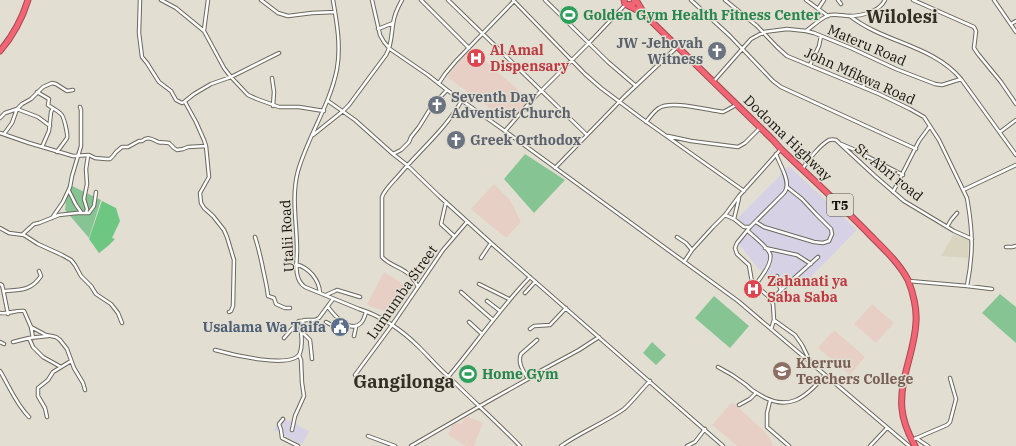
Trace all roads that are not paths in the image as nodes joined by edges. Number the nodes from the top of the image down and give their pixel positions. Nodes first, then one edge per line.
1 (28, 0) edge
2 (140, 0) edge
3 (161, 0) edge
4 (208, 0) edge
5 (261, 0) edge
6 (333, 0) edge
7 (372, 0) edge
8 (402, 0) edge
9 (421, 0) edge
10 (448, 0) edge
11 (514, 0) edge
12 (545, 0) edge
13 (635, 0) edge
14 (691, 0) edge
15 (725, 0) edge
16 (806, 0) edge
17 (824, 0) edge
18 (838, 0) edge
19 (885, 0) edge
20 (913, 0) edge
21 (994, 0) edge
22 (625, 3) edge
23 (840, 4) dead end
24 (818, 9) junction
25 (335, 12) junction
26 (645, 15) junction
27 (828, 16) junction
28 (850, 16) junction
29 (1016, 21) edge
30 (393, 23) junction
31 (1011, 24) junction
32 (378, 29) junction
33 (204, 31) junction
34 (806, 31) junction
35 (764, 32) junction
36 (1016, 32) edge
37 (483, 34) junction
38 (821, 36) junction
39 (589, 43) junction
40 (677, 47) junction
41 (469, 48) junction
42 (390, 49) junction
43 (742, 50) junction
44 (0, 51) edge
45 (280, 53) dead end
46 (572, 60) junction
47 (810, 65) junction
48 (231, 77) junction
49 (272, 78) dead end
50 (961, 78) junction
51 (714, 82) junction
52 (851, 82) junction
53 (439, 83) junction
54 (636, 86) junction
55 (863, 87) junction
56 (73, 90) dead end
57 (447, 90) junction
58 (542, 90) junction
59 (37, 92) junction
60 (462, 100) junction
61 (328, 101) junction
62 (620, 101) junction
63 (185, 102) junction
64 (736, 104) junction
65 (1016, 104) edge
66 (273, 106) junction
67 (80, 107) dead end
68 (53, 108) junction
69 (17, 109) junction
70 (324, 111) junction
71 (343, 111) junction
72 (0, 118) edge
73 (1016, 120) edge
74 (646, 122) junction
75 (50, 126) junction
76 (930, 126) junction
77 (761, 127) junction
78 (506, 131) junction
79 (1000, 132) junction
80 (0, 133) edge
81 (4, 134) junction
82 (587, 135) junction
83 (312, 136) junction
84 (666, 136) junction
85 (840, 144) junction
86 (206, 146) junction
87 (42, 147) junction
88 (781, 149) junction
89 (916, 149) junction
90 (57, 152) junction
91 (393, 154) junction
92 (776, 154) junction
93 (1016, 155) edge
94 (78, 156) junction
95 (88, 156) junction
96 (1016, 164) edge
97 (407, 165) junction
98 (555, 168) junction
99 (802, 168) junction
100 (903, 175) junction
101 (787, 187) junction
102 (69, 190) junction
103 (963, 190) junction
104 (744, 191) junction
105 (96, 192) dead end
106 (893, 192) junction
107 (739, 196) junction
108 (446, 202) junction
109 (82, 213) junction
110 (86, 213) junction
111 (957, 213) dead end
112 (725, 215) junction
113 (52, 218) junction
114 (734, 219) junction
115 (467, 222) junction
116 (756, 222) junction
117 (750, 227) junction
118 (947, 227) junction
119 (0, 228) edge
120 (748, 231) junction
121 (22, 235) junction
122 (255, 236) dead end
123 (454, 236) junction
124 (677, 237) dead end
125 (972, 240) junction
126 (491, 243) junction
127 (1016, 246) edge
128 (765, 247) junction
129 (1006, 247) dead end
130 (692, 250) junction
131 (818, 257) dead end
132 (481, 258) dead end
133 (684, 262) junction
134 (296, 264) junction
135 (811, 264) junction
136 (39, 271) dead end
137 (777, 276) dead end
138 (530, 277) junction
139 (536, 282) junction
140 (908, 282) junction
141 (0, 284) edge
142 (479, 284) dead end
143 (755, 285) junction
144 (967, 286) junction
145 (418, 287) junction
146 (992, 289) dead end
147 (781, 290) junction
148 (4, 291) junction
149 (461, 292) dead end
150 (320, 293) junction
151 (525, 294) dead end
152 (326, 295) junction
153 (360, 297) dead end
154 (334, 299) junction
155 (509, 299) junction
156 (772, 300) junction
157 (487, 301) dead end
158 (328, 307) junction
159 (290, 308) dead end
160 (566, 308) junction
161 (500, 311) junction
162 (229, 312) dead end
163 (366, 312) junction
164 (0, 313) edge
165 (8, 314) junction
166 (304, 320) junction
167 (493, 320) junction
168 (774, 320) junction
169 (326, 322) dead end
170 (342, 322) junction
171 (469, 322) dead end
172 (122, 323) dead end
173 (392, 325) junction
174 (30, 327) junction
175 (356, 327) junction
176 (530, 329) dead end
177 (771, 329) junction
178 (301, 332) junction
179 (482, 334) junction
180 (48, 336) junction
181 (354, 336) dead end
182 (599, 337) junction
183 (31, 338) junction
184 (284, 338) dead end
185 (537, 340) dead end
186 (0, 342) edge
187 (13, 342) dead end
188 (4, 344) dead end
189 (215, 350) dead end
190 (299, 355) junction
191 (312, 359) dead end
192 (71, 361) junction
193 (812, 364) junction
194 (61, 367) junction
195 (718, 367) dead end
196 (0, 371) edge
197 (356, 375) dead end
198 (825, 375) junction
199 (448, 377) junction
200 (950, 378) dead end
201 (528, 379) junction
202 (650, 381) junction
203 (85, 390) dead end
204 (756, 393) junction
205 (770, 400) junction
206 (739, 405) dead end
207 (480, 406) junction
208 (29, 417) dead end
209 (47, 417) dead end
210 (283, 419) dead end
211 (887, 428) junction
212 (705, 429) junction
213 (292, 430) dead end
214 (368, 436) dead end
215 (914, 439) junction
216 (298, 446) edge
217 (395, 446) edge
218 (411, 446) edge
219 (520, 446) edge
220 (561, 446) edge
221 (687, 446) edge
222 (723, 446) edge
223 (789, 446) edge
224 (870, 446) edge
225 (908, 446) edge
226 (915, 446) edge
227 (928, 446) edge

1 - 44 highway
2 - 63 street
3 - 33 street
4 - 33 street
5 - 25 street
6 - 25 street, Utalii Road
7 - 32 street
8 - 30 street
9 - 41 street
10 - 37 street
11 - 37 street
11 - 46 street
12 - 39 street
13 - 22 highway
13 - 26 highway, T5
14 - 43 street
15 - 35 street, John Mfikwa Road
16 - 24 street
17 - 24 street
18 - 23 street
19 - 28 street
20 - 65 street
21 - 31 street
22 - 26 highway, T5
22 - 39 street
24 - 27 street
25 - 61 street, Utalii Road
26 - 40 highway, Dodoma Highway / T5
27 - 28 street
27 - 34 street
28 - 50 street
29 - 31 street
30 - 32 street
30 - 42 street
31 - 36 street
32 - 42 street
33 - 48 street
34 - 35 street, Materu Road
34 - 38 street, Materu Road
35 - 43 street
35 - 47 street, John Mfikwa Road
37 - 41 street
37 - 58 street
38 - 47 street
38 - 50 street, Materu Road
39 - 46 street
39 - 54 street
40 - 51 highway, Dodoma Highway / T5
40 - 54 street
41 - 53 street
42 - 53 street
42 - 71 street
43 - 51 street
43 - 89 street
45 - 48 street
46 - 58 street
46 - 62 street
47 - 52 street, John Mfikwa Road
48 - 63 street
48 - 66 street
49 - 66 street
50 - 79 street
51 - 64 highway, Dodoma Highway / T5
52 - 55 street, John Mfikwa Road
52 - 55 street
53 - 57 street
54 - 62 street
55 - 76 street, John Mfikwa Road
56 - 59 street
57 - 60 street
57 - 91 street
58 - 78 street
58 - 82 street
59 - 68 street
59 - 69 street
60 - 78 street
60 - 97 street
61 - 70 street, Utalii Road
61 - 71 street
62 - 74 street
62 - 82 street
63 - 86 street
64 - 74 street
64 - 77 highway, Dodoma Highway / T5
66 - 70 street
67 - 94 street
68 - 75 street
68 - 90 street
69 - 72 street
69 - 75 street
69 - 81 street
70 - 83 street, Utalii Road
71 - 83 street
71 - 91 street
73 - 79 street
74 - 84 street
75 - 87 street
76 - 89 street
76 - 103 street, John Mfikwa Road
77 - 84 street
77 - 88 highway, Dodoma Highway / T5
78 - 98 street
79 - 93 street
80 - 81 street
81 - 87 street
82 - 98 street
83 - 134 street, Utalii Road
84 - 104 street
85 - 99 street, St. Abri road
85 - 100 street
85 - 106 street, St. Abri road
86 - 95 street
86 - 162 street
87 - 90 street
88 - 92 street
88 - 99 highway, Dodoma Highway / T5
89 - 100 street
90 - 94 street
91 - 97 street
92 - 101 street
92 - 104 street
94 - 95 street
94 - 102 street
95 - 110 street
96 - 103 street
97 - 108 street
97 - 145 street
98 - 133 street
99 - 140 highway, Dodoma Highway / T5
100 - 106 street
101 - 116 street
101 - 116 street
102 - 109 street
102 - 113 street
103 - 125 street, John Mfikwa Road
104 - 107 street
105 - 110 street
106 - 118 street, St. Abri road
107 - 112 street
107 - 114 street
108 - 115 street
108 - 123 street
109 - 110 street
109 - 113 street
111 - 118 street
112 - 114 street
112 - 130 street
113 - 121 street
114 - 117 street
115 - 123 street, Lumumba Street
115 - 126 street
116 - 117 street
117 - 120 street
118 - 125 street, St. Abri road
119 - 121 street
120 - 128 street
120 - 143 street
121 - 172 street
122 - 159 street
123 - 145 street, Lumumba Street
124 - 130 street
125 - 144 street, John Mfikwa Road
126 - 132 street
126 - 138 street
127 - 129 street
128 - 135 street
128 - 143 street
130 - 133 street
131 - 135 street
133 - 177 street
134 - 150 street
134 - 150 street, Utalii Road
135 - 147 street
136 - 148 street
137 - 147 street
138 - 139 street
138 - 155 street
139 - 151 street
139 - 160 street
140 - 144 street
140 - 215 highway, Dodoma Highway / T5
141 - 148 street
142 - 155 street
143 - 156 street
144 - 146 street
145 - 173 street, Lumumba Street
147 - 156 street
148 - 165 street
149 - 167 street
150 - 152 street, Utalii Road
152 - 153 street
152 - 154 street, Utalii Road
154 - 158 street
154 - 163 street, Utalii Road
155 - 161 street
156 - 168 street
157 - 161 street
158 - 166 street
158 - 170 street
160 - 176 street
160 - 182 street
161 - 167 street
163 - 173 street, Utalii Road
163 - 175 street
164 - 165 street
165 - 174 street
166 - 178 street
166 - 184 street
167 - 179 street
168 - 177 street
168 - 193 street
169 - 170 street
170 - 175 street
171 - 179 street
173 - 197 street, Lumumba Street
173 - 199 street, Utalii Road
174 - 180 street
174 - 183 street
175 - 181 street
177 - 193 street
178 - 190 street
178 - 191 street
179 - 199 street
180 - 183 street
180 - 192 street
182 - 201 street
182 - 202 street
183 - 187 street
183 - 194 street
185 - 201 street
186 - 188 street
189 - 190 street
190 - 213 street
192 - 194 street
192 - 203 street
193 - 198 street
194 - 209 street
195 - 204 street
196 - 208 street
198 - 205 street
198 - 211 street
199 - 207 street, Utalii Road
200 - 215 street
201 - 207 street
202 - 212 street
202 - 220 street
204 - 205 street
204 - 206 street
205 - 223 street
207 - 218 street
207 - 219 street, Utalii Road
210 - 216 street
211 - 224 street
211 - 225 street
212 - 221 street
212 - 222 street
214 - 217 street
215 - 226 highway, Dodoma Highway / T5
215 - 227 street

